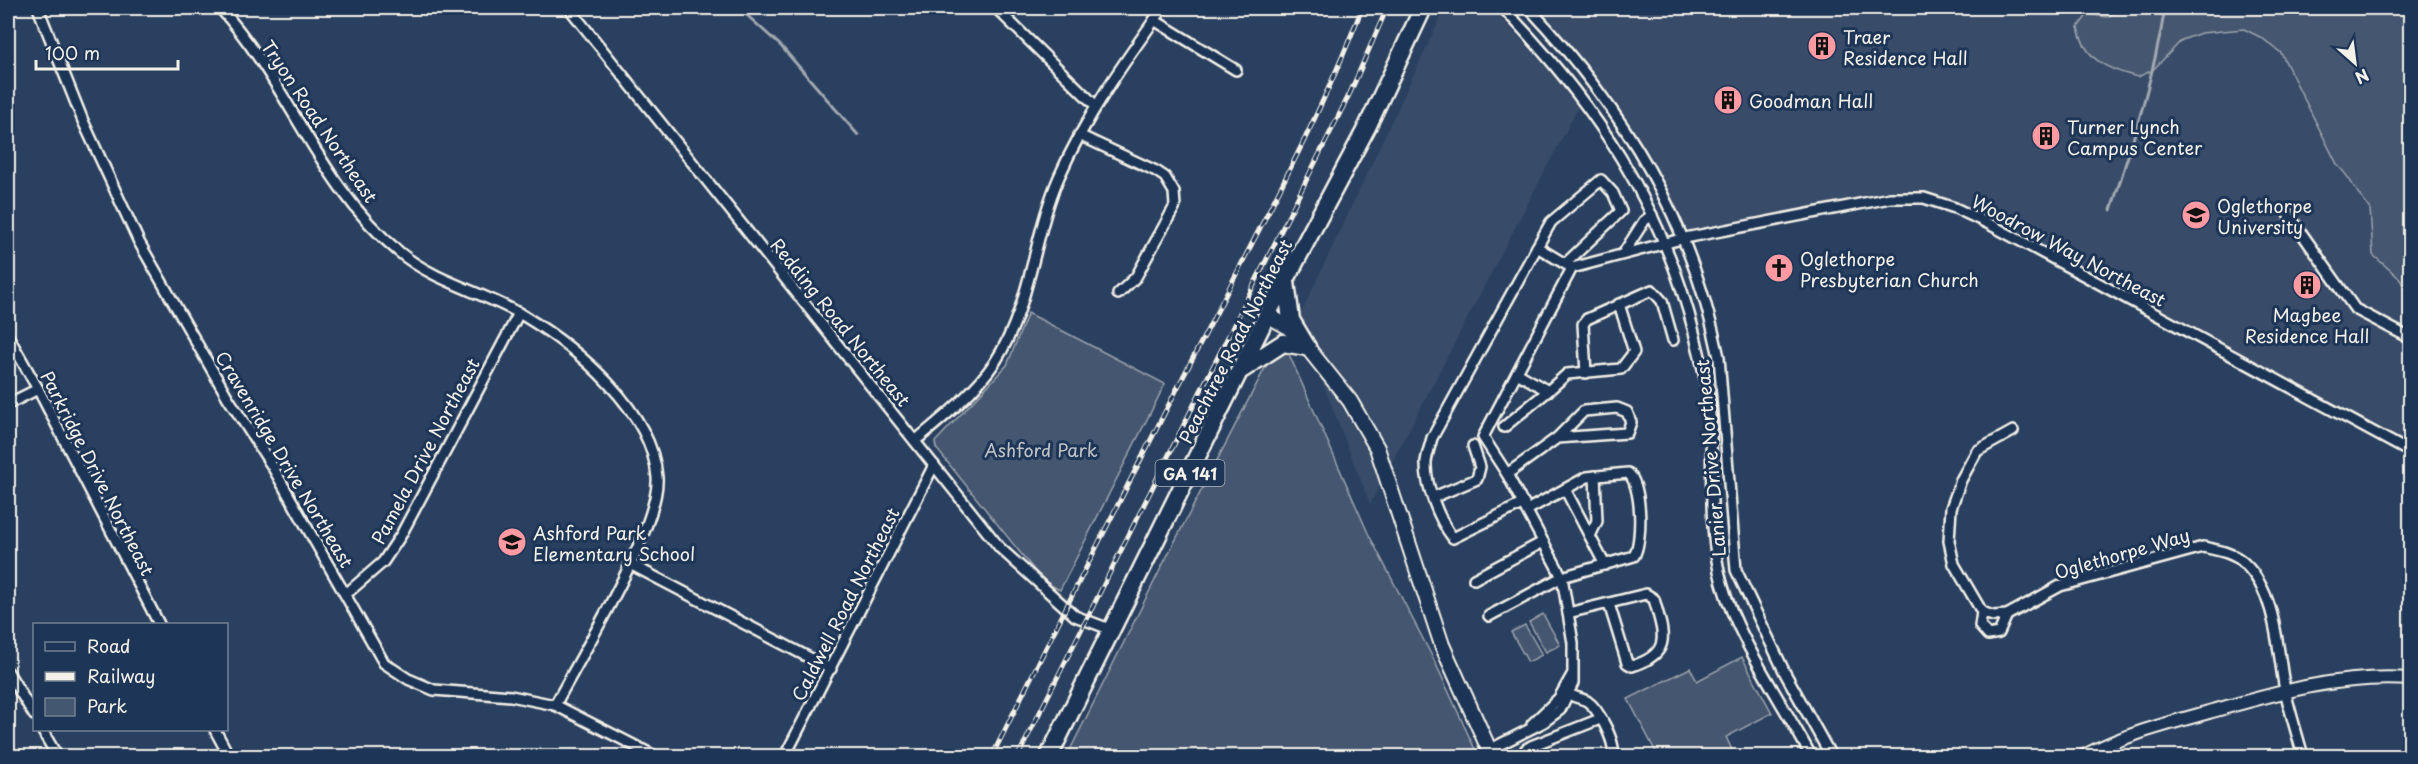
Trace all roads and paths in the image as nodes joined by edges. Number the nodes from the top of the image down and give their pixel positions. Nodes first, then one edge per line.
1 (38, 8) edge
2 (220, 8) edge
3 (568, 8) edge
4 (996, 8) edge
5 (1163, 8) edge
6 (1423, 8) edge
7 (1503, 8) edge
8 (1529, 8) edge
9 (1154, 20) junction
10 (1236, 70) dead end
11 (1095, 105) junction
12 (1079, 135) junction
13 (2286, 211) dead end
14 (1652, 215) junction
15 (1641, 228) junction
16 (1685, 238) junction
17 (1666, 243) junction
18 (1538, 247) junction
19 (1649, 247) junction
20 (1623, 254) junction
21 (1568, 266) junction
22 (1286, 282) junction
23 (1118, 294) dead end
24 (1619, 304) junction
25 (519, 314) junction
26 (1267, 315) junction
27 (8, 336) edge
28 (2410, 338) edge
29 (1672, 340) dead end
30 (1307, 347) junction
31 (1242, 369) junction
32 (1517, 373) junction
33 (1586, 373) junction
34 (38, 389) junction
35 (1548, 391) junction
36 (8, 404) edge
37 (1504, 428) dead end
38 (2013, 431) dead end
39 (1557, 438) junction
40 (915, 441) junction
41 (1473, 446) dead end
42 (2410, 452) edge
43 (933, 465) junction
44 (1507, 474) junction
45 (1595, 476) junction
46 (1565, 489) junction
47 (1434, 497) junction
48 (1525, 506) junction
49 (1590, 536) junction
50 (1543, 542) junction
51 (630, 564) junction
52 (1605, 565) junction
53 (1562, 577) junction
54 (1474, 579) dead end
55 (346, 594) junction
56 (1610, 604) junction
57 (1982, 612) junction
58 (1568, 613) junction
59 (2007, 615) junction
60 (1489, 616) dead end
61 (158, 623) edge
62 (1112, 630) junction
63 (831, 669) junction
64 (8, 672) edge
65 (1573, 673) junction
66 (2410, 679) edge
67 (2285, 691) junction
68 (1574, 696) junction
69 (555, 705) junction
70 (33, 713) edge
71 (1600, 719) junction
72 (1527, 730) junction
73 (43, 731) edge
74 (216, 731) edge
75 (1491, 753) edge
76 (57, 756) edge
77 (229, 756) edge
78 (655, 756) edge
79 (785, 756) edge
80 (1049, 756) edge
81 (1528, 756) edge
82 (1613, 756) edge
83 (1811, 756) edge
84 (1831, 756) edge
85 (2084, 756) edge
86 (2303, 756) edge

1 - 55 street, Cravenridge Drive Northeast
2 - 25 street, Tryon Road Northeast
3 - 40 street, Redding Road Northeast
4 - 11 street
5 - 9 street
6 - 22 highway, Peachtree Road Northeast / GA 141
7 - 14 street, Lanier Drive Northeast
8 - 16 street, Lanier Drive Northeast
9 - 10 street
9 - 11 street
11 - 12 street
12 - 23 street
12 - 40 street
13 - 28 street
14 - 15 street
14 - 17 street, Lanier Drive Northeast
15 - 19 street
15 - 20 street
16 - 17 street, Woodrow Way Northeast
16 - 42 street, Woodrow Way Northeast
16 - 84 street, Lanier Drive Northeast
17 - 19 street, Woodrow Way Northeast
17 - 83 street, Lanier Drive Northeast
18 - 21 street
18 - 21 street
18 - 47 street
19 - 20 street, Woodrow Way Northeast
20 - 21 street, Woodrow Way Northeast
21 - 32 street
22 - 26 highway, Peachtree Road Northeast / GA 141
22 - 30 highway
24 - 29 street
24 - 33 street
24 - 33 street
25 - 51 street, Tryon Road Northeast
25 - 55 street, Pamela Drive Northeast
26 - 30 main road
26 - 31 highway, Peachtree Road Northeast / GA 141
27 - 34 street, Parkridge Drive Northeast
30 - 31 highway
30 - 75 main road
31 - 62 highway, Peachtree Road Northeast / GA 141
32 - 35 street
32 - 44 street
33 - 35 street
34 - 36 street
34 - 61 street, Parkridge Drive Northeast
35 - 37 street
38 - 57 street
39 - 39 street
39 - 44 street
40 - 43 street, Redding Road Northeast
41 - 47 street
43 - 62 street, Redding Road Northeast
43 - 63 street, Caldwell Road Northeast
44 - 48 street
45 - 46 street
45 - 49 street
45 - 52 street
46 - 48 street
46 - 49 street
47 - 48 street
48 - 50 street
49 - 52 street
50 - 53 street
50 - 54 street
51 - 63 street
51 - 69 street, Tryon Road Northeast
52 - 53 street
53 - 58 street
53 - 60 street
55 - 69 street, Cravenridge Drive Northeast
56 - 56 street
56 - 58 street
57 - 59 street
57 - 59 street, Oglethorpe Way
58 - 65 street
59 - 67 street, Oglethorpe Way
62 - 80 highway, Peachtree Road Northeast / GA 141
63 - 79 street, Caldwell Road Northeast
64 - 70 street
65 - 68 street
65 - 72 street
66 - 67 street
67 - 85 street
67 - 86 street, Oglethorpe Way
68 - 71 street
68 - 72 street
69 - 78 street, Cravenridge Drive Northeast
71 - 81 street
71 - 82 street
72 - 75 street
73 - 76 street
74 - 77 street

